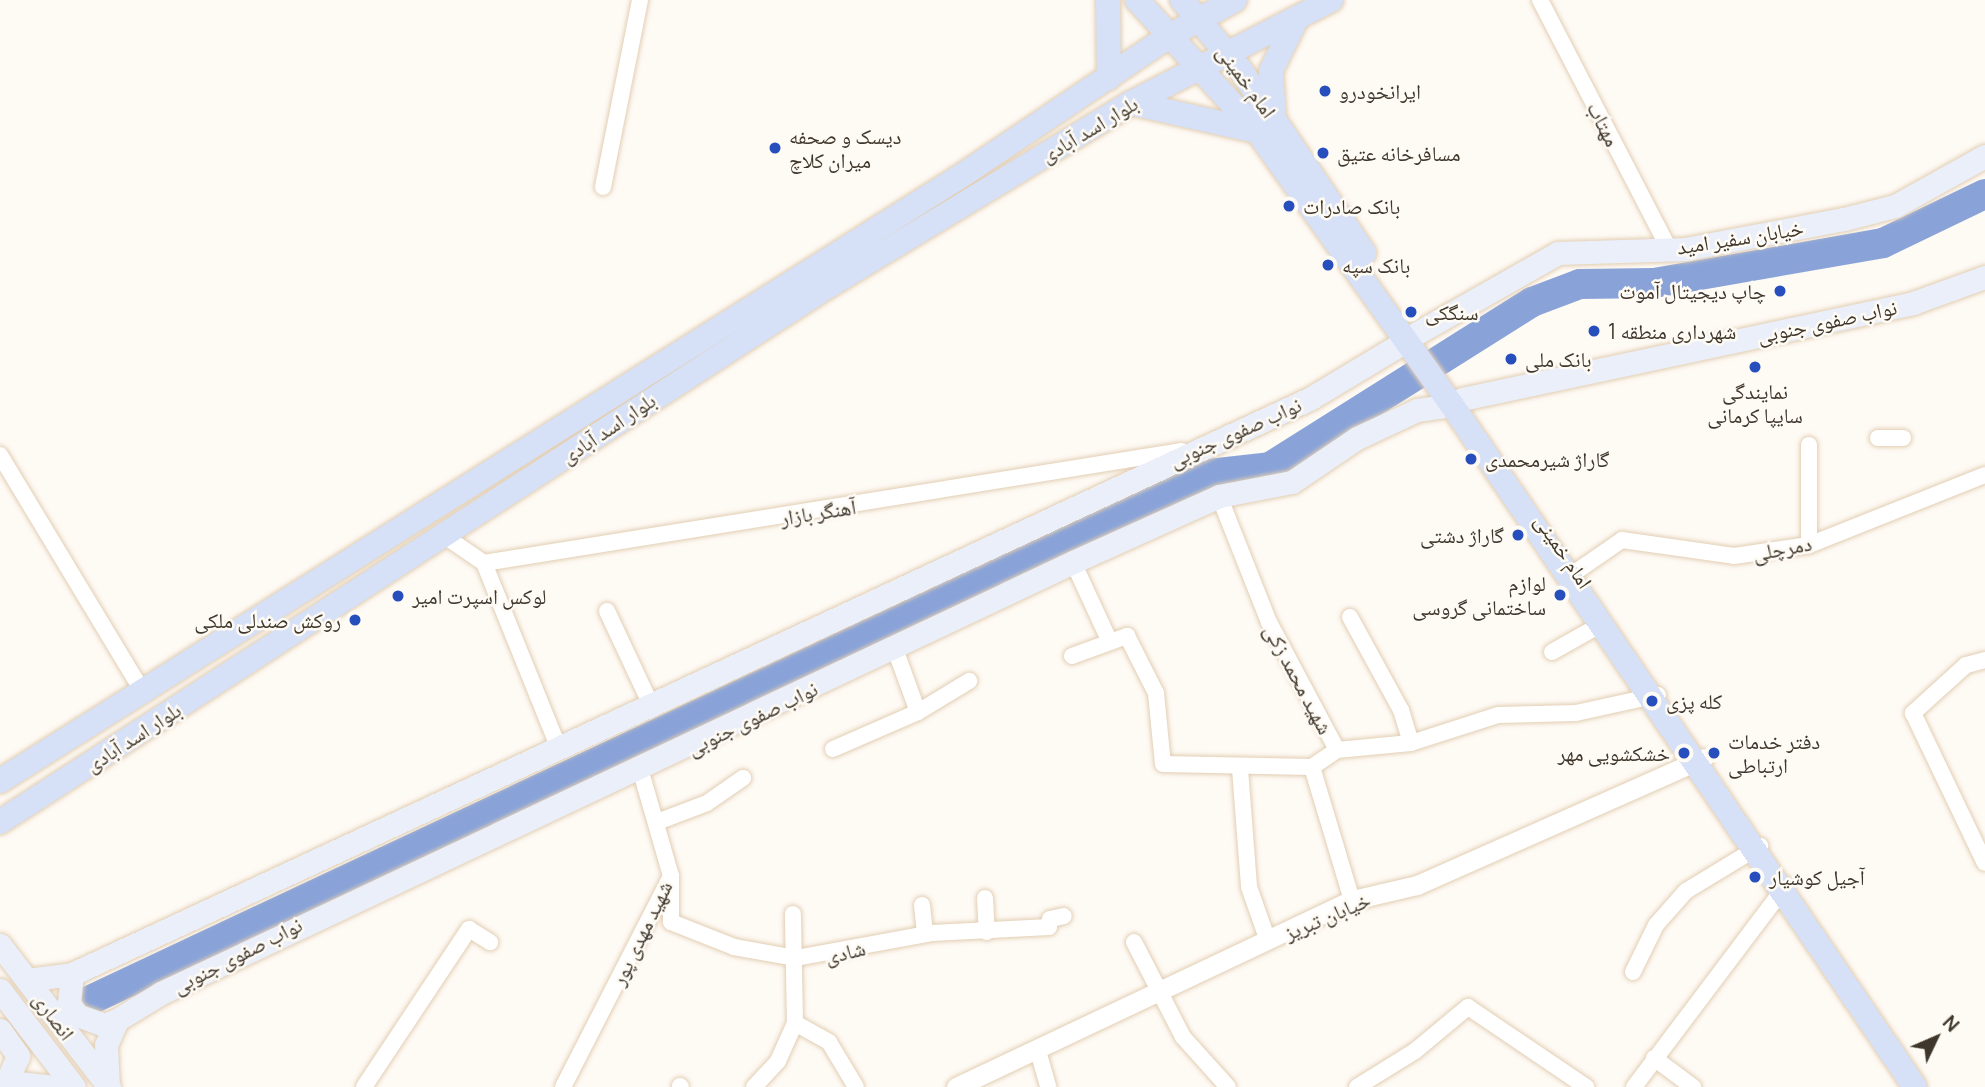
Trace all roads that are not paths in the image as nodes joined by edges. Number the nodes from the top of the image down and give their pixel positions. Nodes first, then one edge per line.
1 (640, 0) edge
2 (1108, 0) edge
3 (1137, 0) edge
4 (1182, 0) edge
5 (1235, 0) edge
6 (1331, 0) edge
7 (1540, 0) edge
8 (1297, 18) junction
9 (1199, 19) junction
10 (1169, 36) junction
11 (1228, 54) junction
12 (1198, 69) junction
13 (1108, 78) junction
14 (1130, 103) junction
15 (1266, 125) junction
16 (1985, 156) edge
17 (603, 187) dead end
18 (1669, 248) junction
19 (1983, 284) edge
20 (1415, 342) junction
21 (1453, 398) junction
22 (1878, 438) dead end
23 (1903, 438) dead end
24 (1809, 445) dead end
25 (1198, 449) junction
26 (0, 454) edge
27 (1985, 475) edge
28 (1219, 496) junction
29 (446, 537) junction
30 (1809, 545) junction
31 (1073, 562) junction
32 (484, 563) junction
33 (336, 571) junction
34 (1573, 574) junction
35 (351, 597) junction
36 (607, 611) dead end
37 (1350, 617) dead end
38 (1600, 625) junction
39 (1110, 642) junction
40 (895, 649) junction
41 (1552, 652) dead end
42 (1072, 656) dead end
43 (1985, 660) edge
44 (969, 681) dead end
45 (143, 692) junction
46 (1655, 696) junction
47 (650, 703) junction
48 (918, 712) junction
49 (1412, 743) junction
50 (558, 746) junction
51 (833, 750) dead end
52 (1337, 750) junction
53 (1699, 760) junction
54 (1312, 767) junction
55 (1240, 769) junction
56 (641, 772) junction
57 (743, 778) dead end
58 (0, 781) edge
59 (0, 821) edge
60 (657, 822) junction
61 (1758, 847) junction
62 (1985, 863) edge
63 (671, 876) junction
64 (1785, 887) junction
65 (985, 898) dead end
66 (1352, 900) junction
67 (922, 905) dead end
68 (793, 914) dead end
69 (1064, 916) dead end
70 (987, 932) junction
71 (925, 934) junction
72 (1268, 941) junction
73 (490, 942) dead end
74 (1134, 942) dead end
75 (0, 945) edge
76 (796, 958) junction
77 (1633, 972) dead end
78 (72, 974) junction
79 (27, 980) junction
80 (1159, 994) junction
81 (3, 999) edge
82 (117, 1020) junction
83 (795, 1023) junction
84 (0, 1030) edge
85 (1038, 1051) junction
86 (1654, 1058) junction
87 (4, 1080) edge
88 (55, 1087) edge
89 (74, 1087) edge
90 (109, 1087) edge
91 (364, 1087) edge
92 (563, 1087) edge
93 (754, 1087) edge
94 (856, 1087) edge
95 (956, 1087) edge
96 (1048, 1087) edge
97 (1228, 1087) edge
98 (1357, 1087) edge
99 (1585, 1087) edge
100 (1634, 1087) edge
101 (1693, 1087) edge
102 (1916, 1087) edge
103 (1925, 1087) edge

1 - 17 street
2 - 13 main road
3 - 10 main road, امام خمینی
4 - 9 main road, امام خمینی
5 - 9 main road, بلوار اسد آبادی
6 - 8 main road, بلوار اسد آبادی
7 - 18 street, مهتاب
8 - 11 main road, بلوار اسد آبادی
8 - 15 main road
9 - 10 main road, بلوار اسد آبادی
9 - 11 main road, امام خمینی
10 - 12 main road, امام خمینی
10 - 13 main road, بلوار اسد آبادی
11 - 12 main road, بلوار اسد آبادی
11 - 15 main road, امام خمینی
12 - 14 main road, بلوار اسد آبادی
12 - 15 main road, امام خمینی
13 - 33 main road, بلوار اسد آبادی
14 - 15 main road
14 - 29 main road, بلوار اسد آبادی
15 - 20 main road, امام خمینی
16 - 18 main road, خیابان سفیر امید
18 - 20 main road, خیابان سفیر امید
19 - 21 main road, نواب صفوی جنوبی
20 - 21 main road, امام خمینی
20 - 25 main road, نواب صفوی جنوبی
21 - 28 main road, نواب صفوی جنوبی
21 - 34 main road, امام خمینی
22 - 23 street
24 - 30 street
25 - 32 street, آهنگر بازار
25 - 47 main road, نواب صفوی جنوبی
26 - 45 street
27 - 30 street, دمرچلی
28 - 31 main road, نواب صفوی جنوبی
28 - 52 street, شهید محمد زکی
29 - 32 street
29 - 35 main road, بلوار اسد آبادی
30 - 34 street, دمرچلی
31 - 39 street
31 - 40 main road, نواب صفوی جنوبی
32 - 50 street
33 - 35 main road
33 - 45 main road, بلوار اسد آبادی
34 - 38 main road, امام خمینی
34 - 46 main road, امام خمینی
35 - 59 main road, بلوار اسد آبادی
36 - 47 street
37 - 49 street
38 - 41 street
38 - 46 main road, امام خمینی
39 - 42 street
39 - 55 street
40 - 48 street
40 - 56 main road, نواب صفوی جنوبی
43 - 62 street
44 - 48 street
45 - 58 main road, بلوار اسد آبادی
46 - 49 street, شهید محمد زکی
46 - 53 main road, امام خمینی
47 - 50 main road, نواب صفوی جنوبی
48 - 51 street
49 - 52 street, شهید محمد زکی
50 - 78 main road, نواب صفوی جنوبی
52 - 54 street
53 - 61 main road, امام خمینی
53 - 66 street, خیابان تبریز
54 - 55 street
54 - 66 street
55 - 72 street
56 - 60 street, شهید مهدی پور
56 - 82 main road, نواب صفوی جنوبی
57 - 60 street
60 - 63 street, شهید مهدی پور
61 - 64 main road, امام خمینی
61 - 77 street
63 - 76 street, شادی
63 - 92 street, شهید مهدی پور
64 - 86 street
64 - 102 main road, امام خمینی
64 - 103 main road, امام خمینی
65 - 70 street
66 - 72 street, خیابان تبریز
67 - 71 street
68 - 76 street
69 - 70 street, شادی
70 - 71 street, شادی
71 - 76 street, شادی
72 - 80 street, خیابان تبریز
73 - 91 street
74 - 80 street
75 - 79 main road, انصاری
76 - 83 street
78 - 79 main road, نواب صفوی جنوبی
78 - 82 main road
79 - 90 main road, انصاری
80 - 85 street, خیابان تبریز
80 - 97 street
81 - 89 main road, انصاری
82 - 90 main road
83 - 93 street
83 - 94 street
84 - 87 main road
85 - 95 street, خیابان تبریز
85 - 96 street
86 - 100 street
86 - 101 street
87 - 88 main road
98 - 99 street

